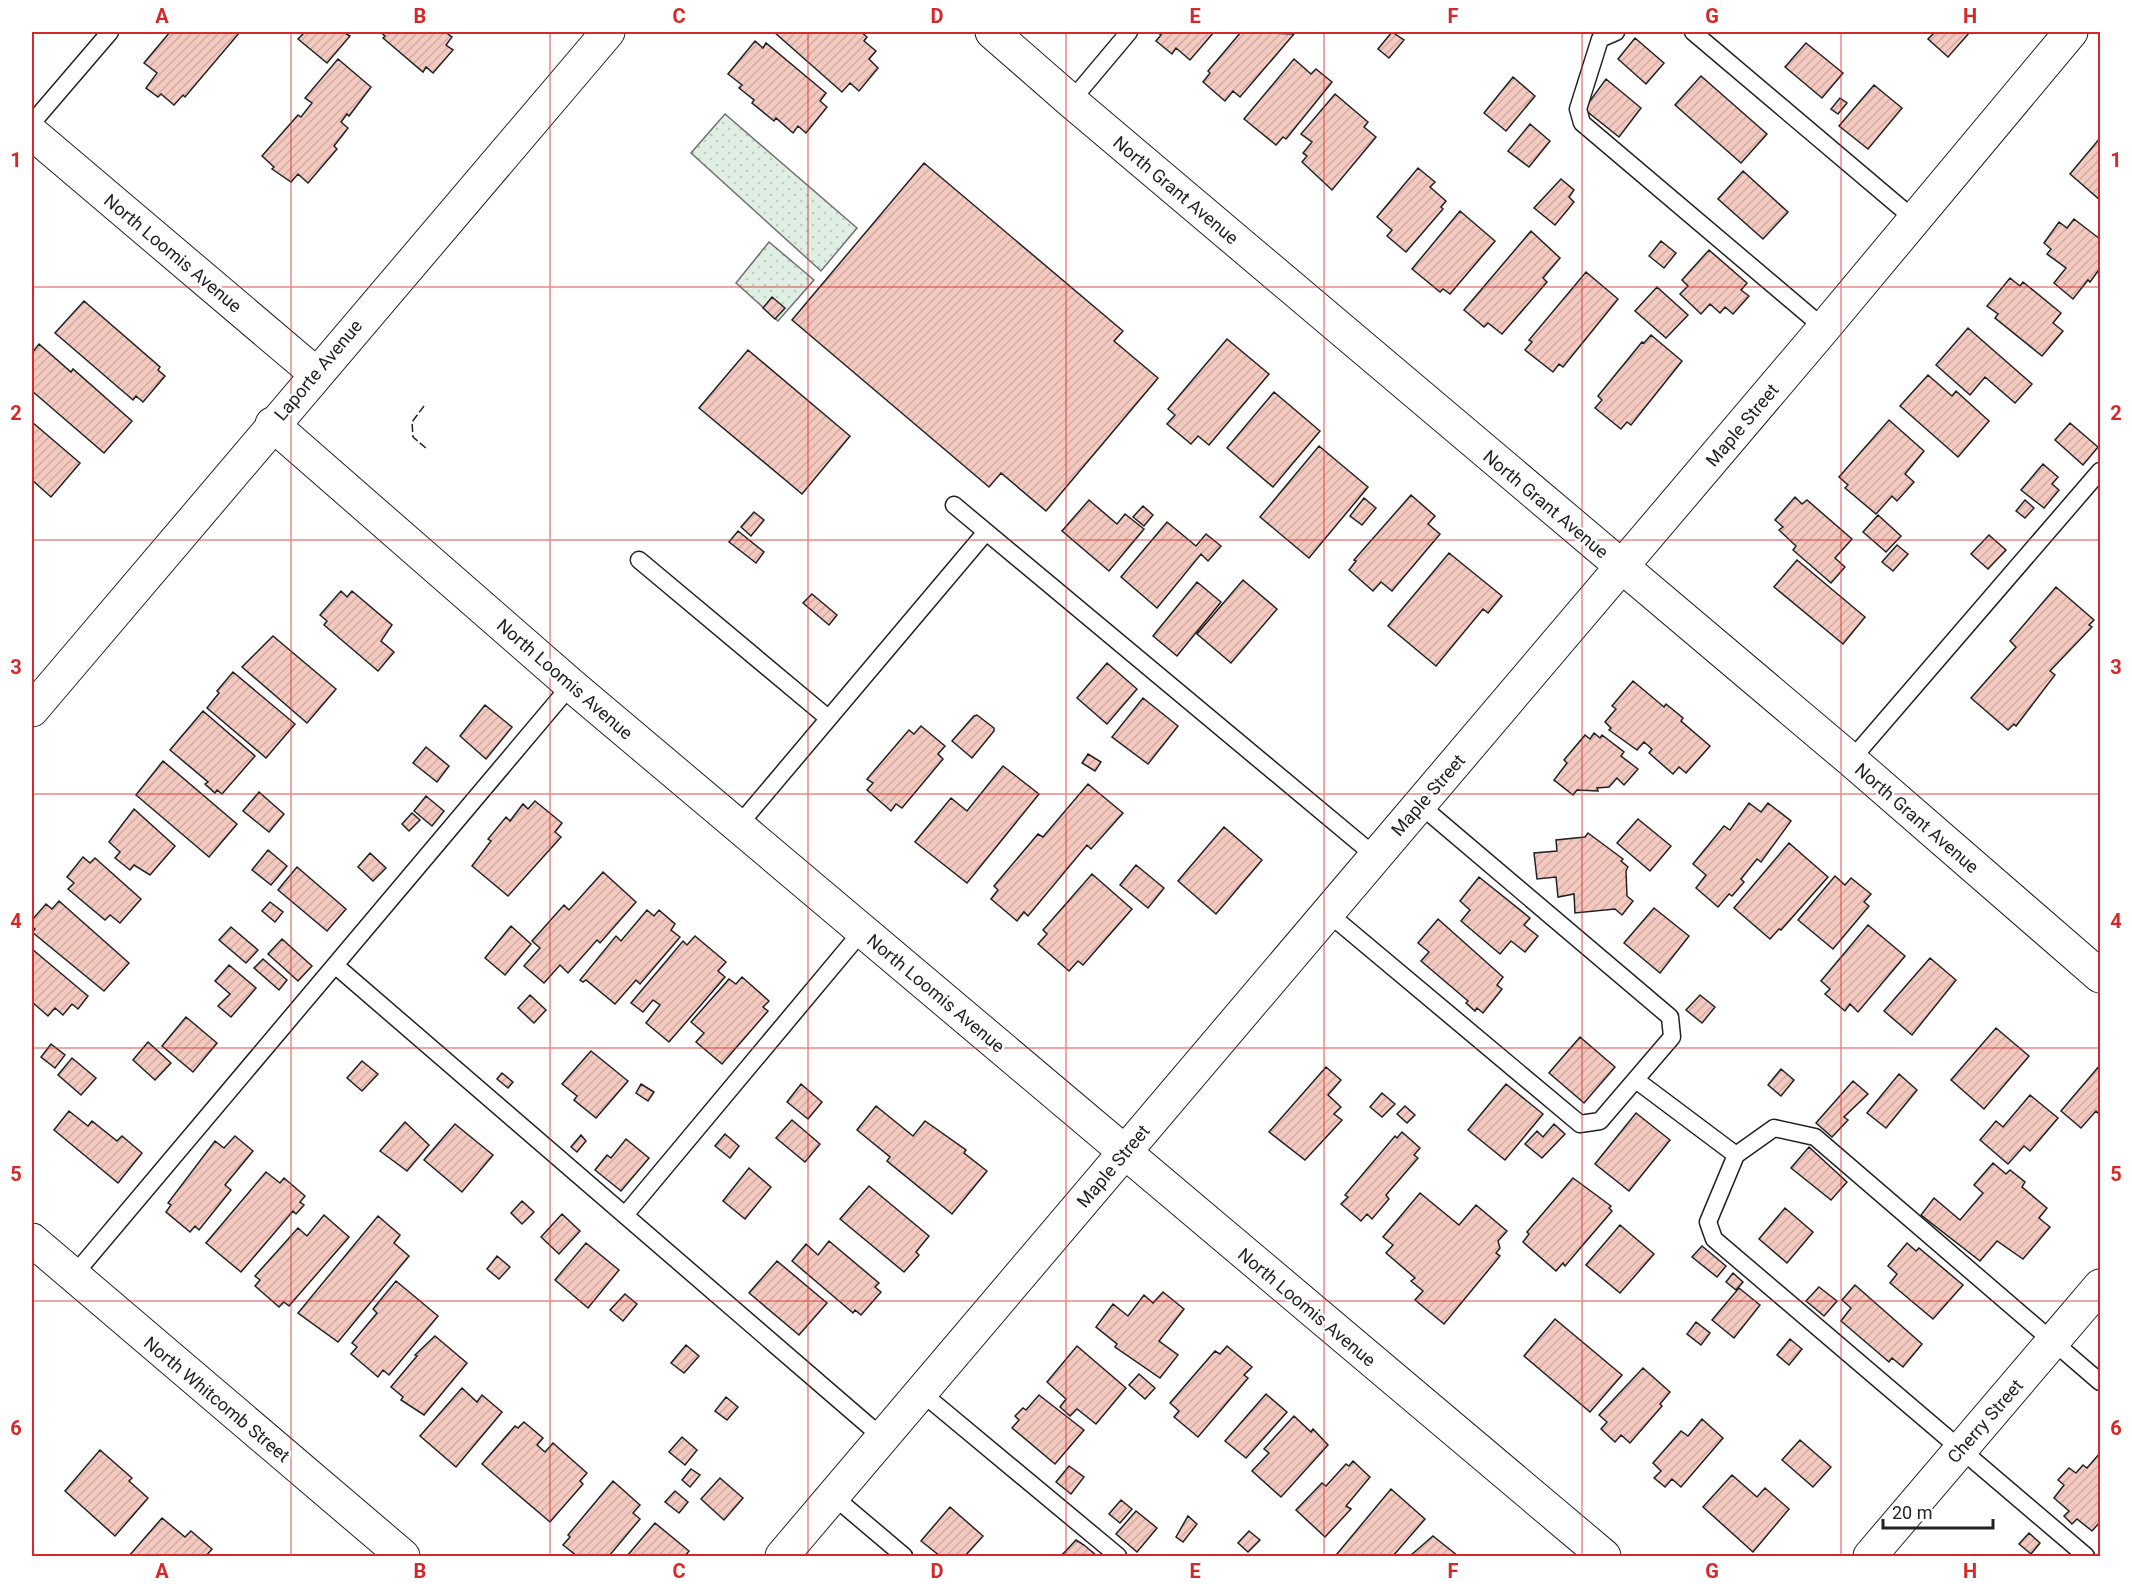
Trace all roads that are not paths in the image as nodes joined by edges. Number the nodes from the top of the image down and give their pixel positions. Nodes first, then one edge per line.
1 (110, 32) edge
2 (608, 32) edge
3 (992, 32) edge
4 (1129, 32) edge
5 (1616, 32) edge
6 (1693, 32) edge
7 (2071, 32) edge
8 (1596, 35) edge
9 (1071, 101) junction
10 (32, 123) edge
11 (32, 133) edge
12 (1914, 219) junction
13 (1824, 328) junction
14 (315, 373) junction
15 (272, 424) junction
16 (2098, 478) edge
17 (954, 506) dead end
18 (986, 532) junction
19 (639, 560) dead end
20 (1620, 567) junction
21 (572, 685) junction
22 (32, 710) edge
23 (828, 718) junction
24 (1851, 760) junction
25 (1420, 805) junction
26 (738, 826) junction
27 (1375, 856) junction
28 (1328, 913) junction
29 (863, 930) junction
30 (336, 966) junction
31 (2100, 976) edge
32 (1636, 1080) junction
33 (1124, 1153) junction
34 (1736, 1155) junction
35 (625, 1215) junction
36 (32, 1240) edge
37 (73, 1276) junction
38 (2100, 1286) edge
39 (2053, 1342) junction
40 (2100, 1382) edge
41 (922, 1393) junction
42 (883, 1438) junction
43 (1960, 1451) junction
44 (833, 1496) junction
45 (403, 1557) edge
46 (782, 1557) edge
47 (904, 1557) edge
48 (1118, 1557) edge
49 (1604, 1557) edge
50 (1870, 1557) edge
51 (2086, 1557) edge

1 - 10 lane
2 - 14 street, Laporte Avenue
3 - 9 street, North Grant Avenue
4 - 9 lane
5 - 8 lane
6 - 12 lane
7 - 12 street, Maple Street
8 - 13 lane
9 - 20 street, North Grant Avenue
11 - 14 street, North Loomis Avenue
12 - 13 street, Maple Street
13 - 20 street, Maple Street
14 - 15 street, Laporte Avenue
15 - 21 street, North Loomis Avenue
15 - 22 street, Laporte Avenue
16 - 24 lane
17 - 18 lane
18 - 23 lane
18 - 27 lane
19 - 23 lane
20 - 24 street, North Grant Avenue
20 - 25 street, Maple Street
21 - 26 street, North Loomis Avenue
21 - 30 lane
23 - 26 lane
24 - 31 street, North Grant Avenue
25 - 27 street, Maple Street
25 - 32 lane
26 - 29 street, North Loomis Avenue
27 - 28 street, Maple Street
28 - 32 lane
28 - 33 street, Maple Street
29 - 33 street, North Loomis Avenue
29 - 35 lane
30 - 35 lane
30 - 37 lane
32 - 34 lane
33 - 41 street, Maple Street
33 - 49 street, North Loomis Avenue
34 - 39 lane
34 - 43 lane
35 - 42 lane
36 - 37 street, North Whitcomb Street
37 - 45 street, North Whitcomb Street
38 - 39 street, Cherry Street
39 - 40 lane
39 - 43 street, Cherry Street
41 - 42 street, Maple Street
41 - 48 lane
42 - 44 street, Maple Street
43 - 50 street, Cherry Street
43 - 51 lane
44 - 46 street, Maple Street
44 - 47 lane

